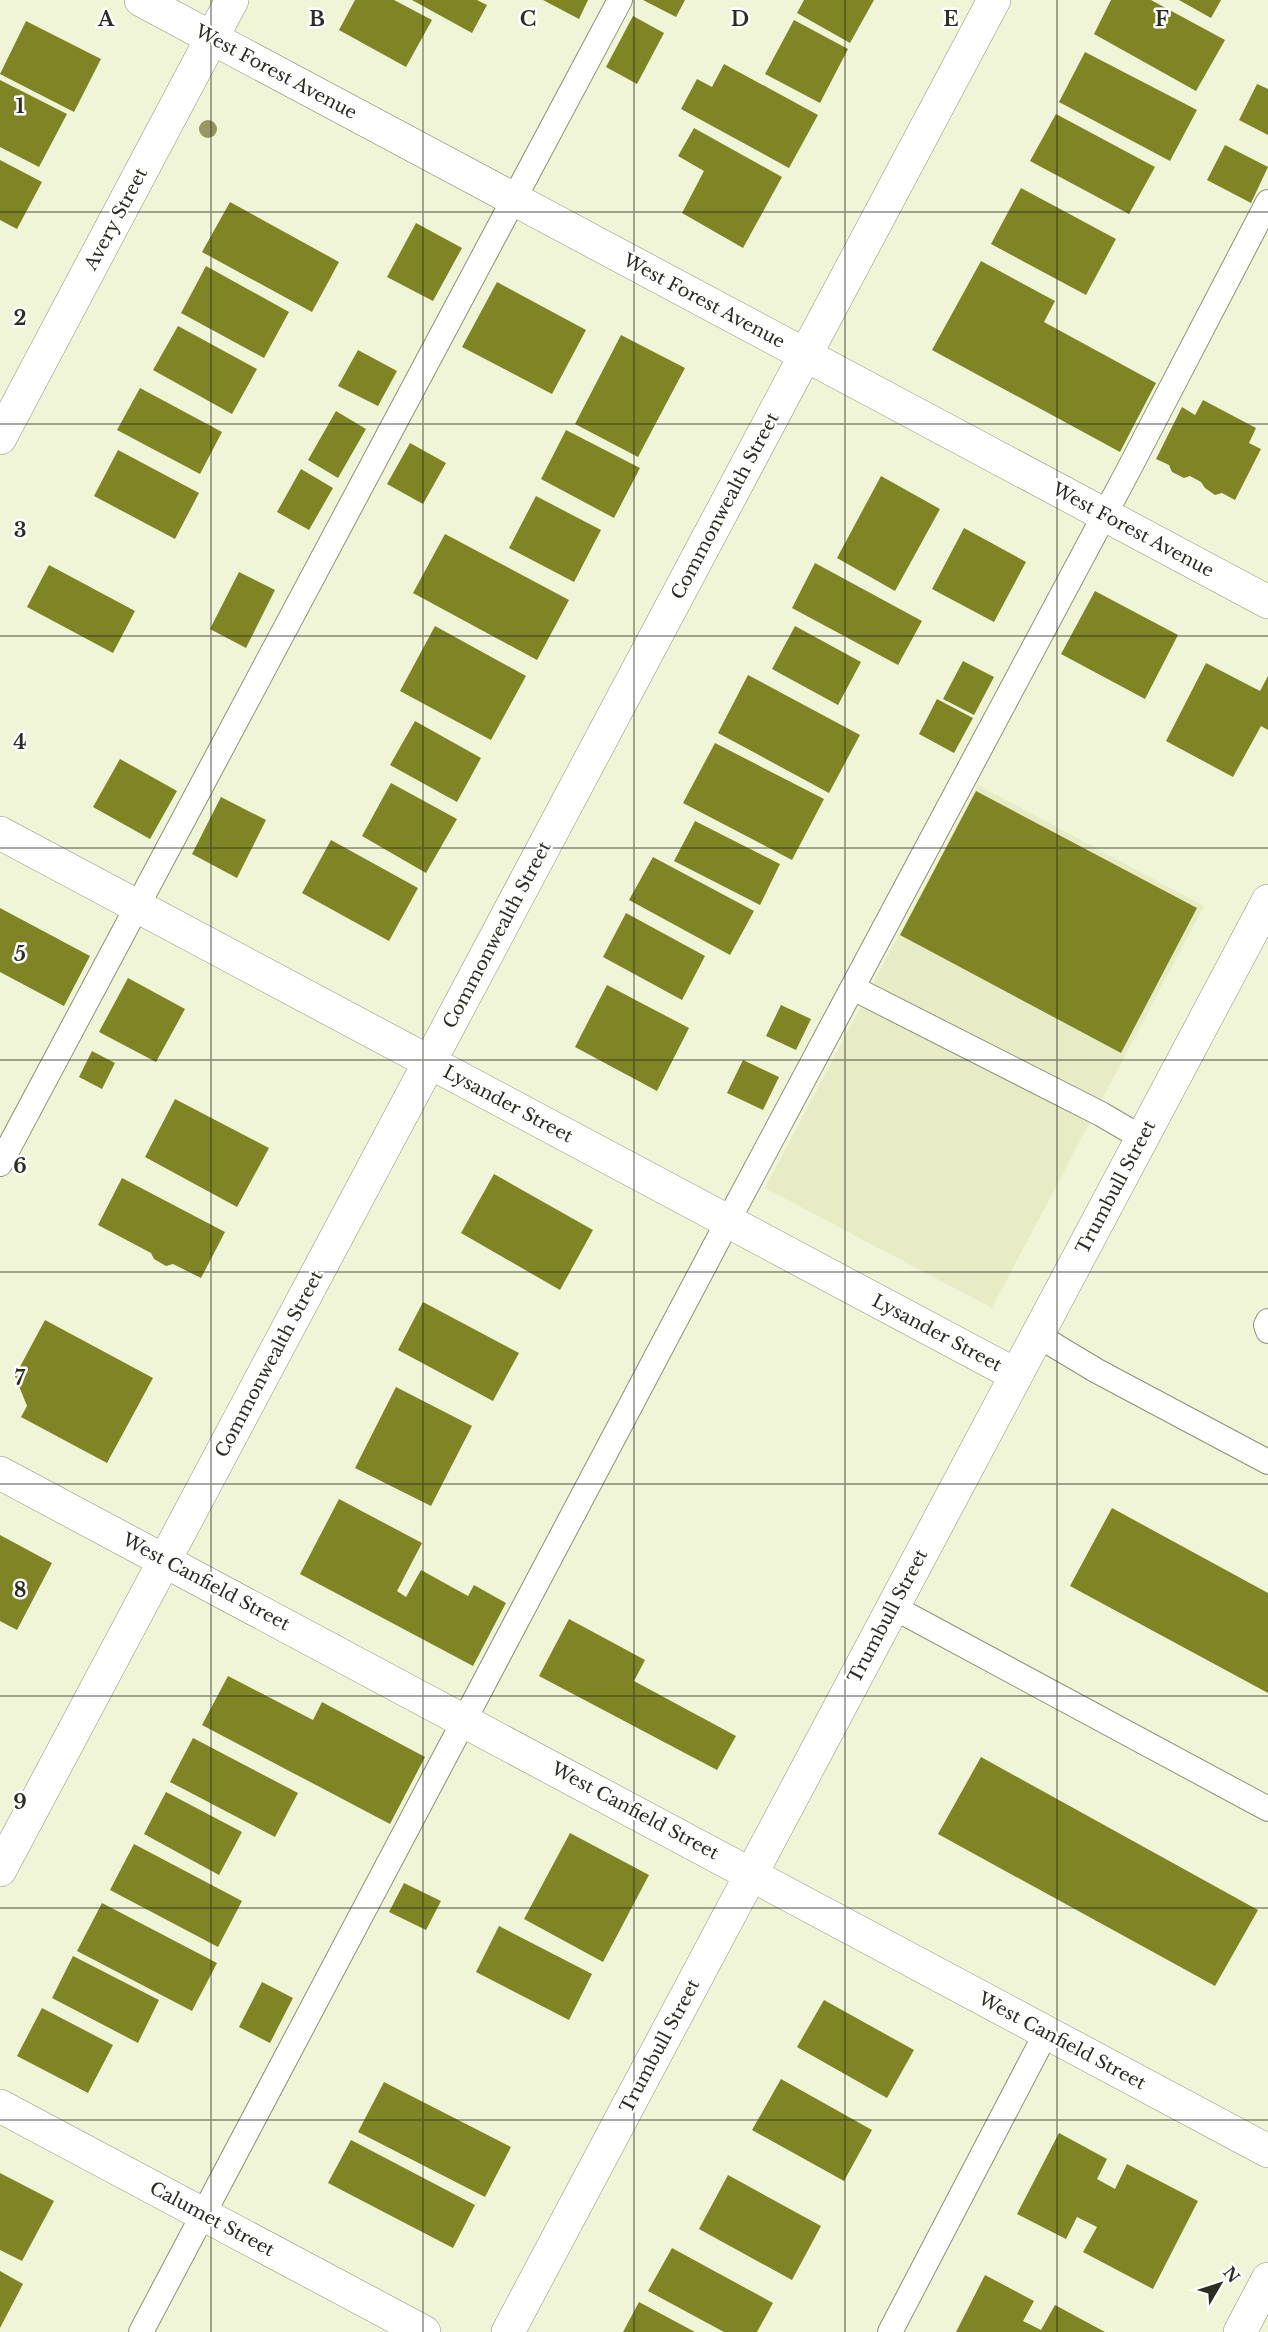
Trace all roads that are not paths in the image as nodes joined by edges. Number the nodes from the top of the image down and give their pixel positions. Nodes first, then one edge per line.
1 (141, 0) edge
2 (232, 0) edge
3 (620, 0) edge
4 (994, 0) edge
5 (213, 38) junction
6 (512, 199) junction
7 (1268, 202) edge
8 (805, 355) junction
9 (0, 438) edge
10 (1105, 514) junction
11 (1268, 602) edge
12 (0, 833) edge
13 (1268, 901) edge
14 (137, 906) junction
15 (853, 988) junction
16 (429, 1063) junction
17 (1142, 1138) junction
18 (0, 1164) edge
19 (728, 1221) junction
20 (1268, 1321) edge
21 (1268, 1331) edge
22 (1038, 1335) junction
23 (1016, 1375) junction
24 (1268, 1462) edge
25 (0, 1473) edge
26 (165, 1561) junction
27 (893, 1607) junction
28 (465, 1721) junction
29 (1268, 1809) edge
30 (0, 1870) edge
31 (752, 1873) junction
32 (1046, 2032) junction
33 (0, 2106) edge
34 (1268, 2151) edge
35 (203, 2214) junction
36 (1268, 2279) edge
37 (141, 2332) edge
38 (424, 2332) edge
39 (508, 2332) edge
40 (890, 2332) edge
41 (1240, 2332) edge

1 - 5 street, West Forest Avenue
2 - 5 street, Avery Street
3 - 6 lane
4 - 8 street, Commonwealth Street
5 - 6 street, West Forest Avenue
5 - 9 street, Avery Street
6 - 8 street, West Forest Avenue
6 - 14 lane
7 - 10 lane
8 - 10 street, West Forest Avenue
8 - 16 street, Commonwealth Street
10 - 11 street, West Forest Avenue
10 - 15 lane
12 - 14 street, Lysander Street
13 - 17 street, Trumbull Street
14 - 16 street, Lysander Street
14 - 18 lane
15 - 17 lane
15 - 19 lane
16 - 19 street, Lysander Street
16 - 26 street, Commonwealth Street
17 - 22 street, Trumbull Street
19 - 23 street, Lysander Street
19 - 28 lane
20 - 21 lane
22 - 23 street, Trumbull Street
22 - 24 lane
23 - 27 street, Trumbull Street
25 - 26 street, West Canfield Street
26 - 28 street, West Canfield Street
26 - 30 street, Commonwealth Street
27 - 29 lane
27 - 31 street, Trumbull Street
28 - 31 street, West Canfield Street
28 - 35 lane
31 - 32 street, West Canfield Street
31 - 39 street, Trumbull Street
32 - 34 street, West Canfield Street
32 - 40 lane
33 - 35 street, Calumet Street
35 - 37 lane
35 - 38 street, Calumet Street
36 - 41 street

